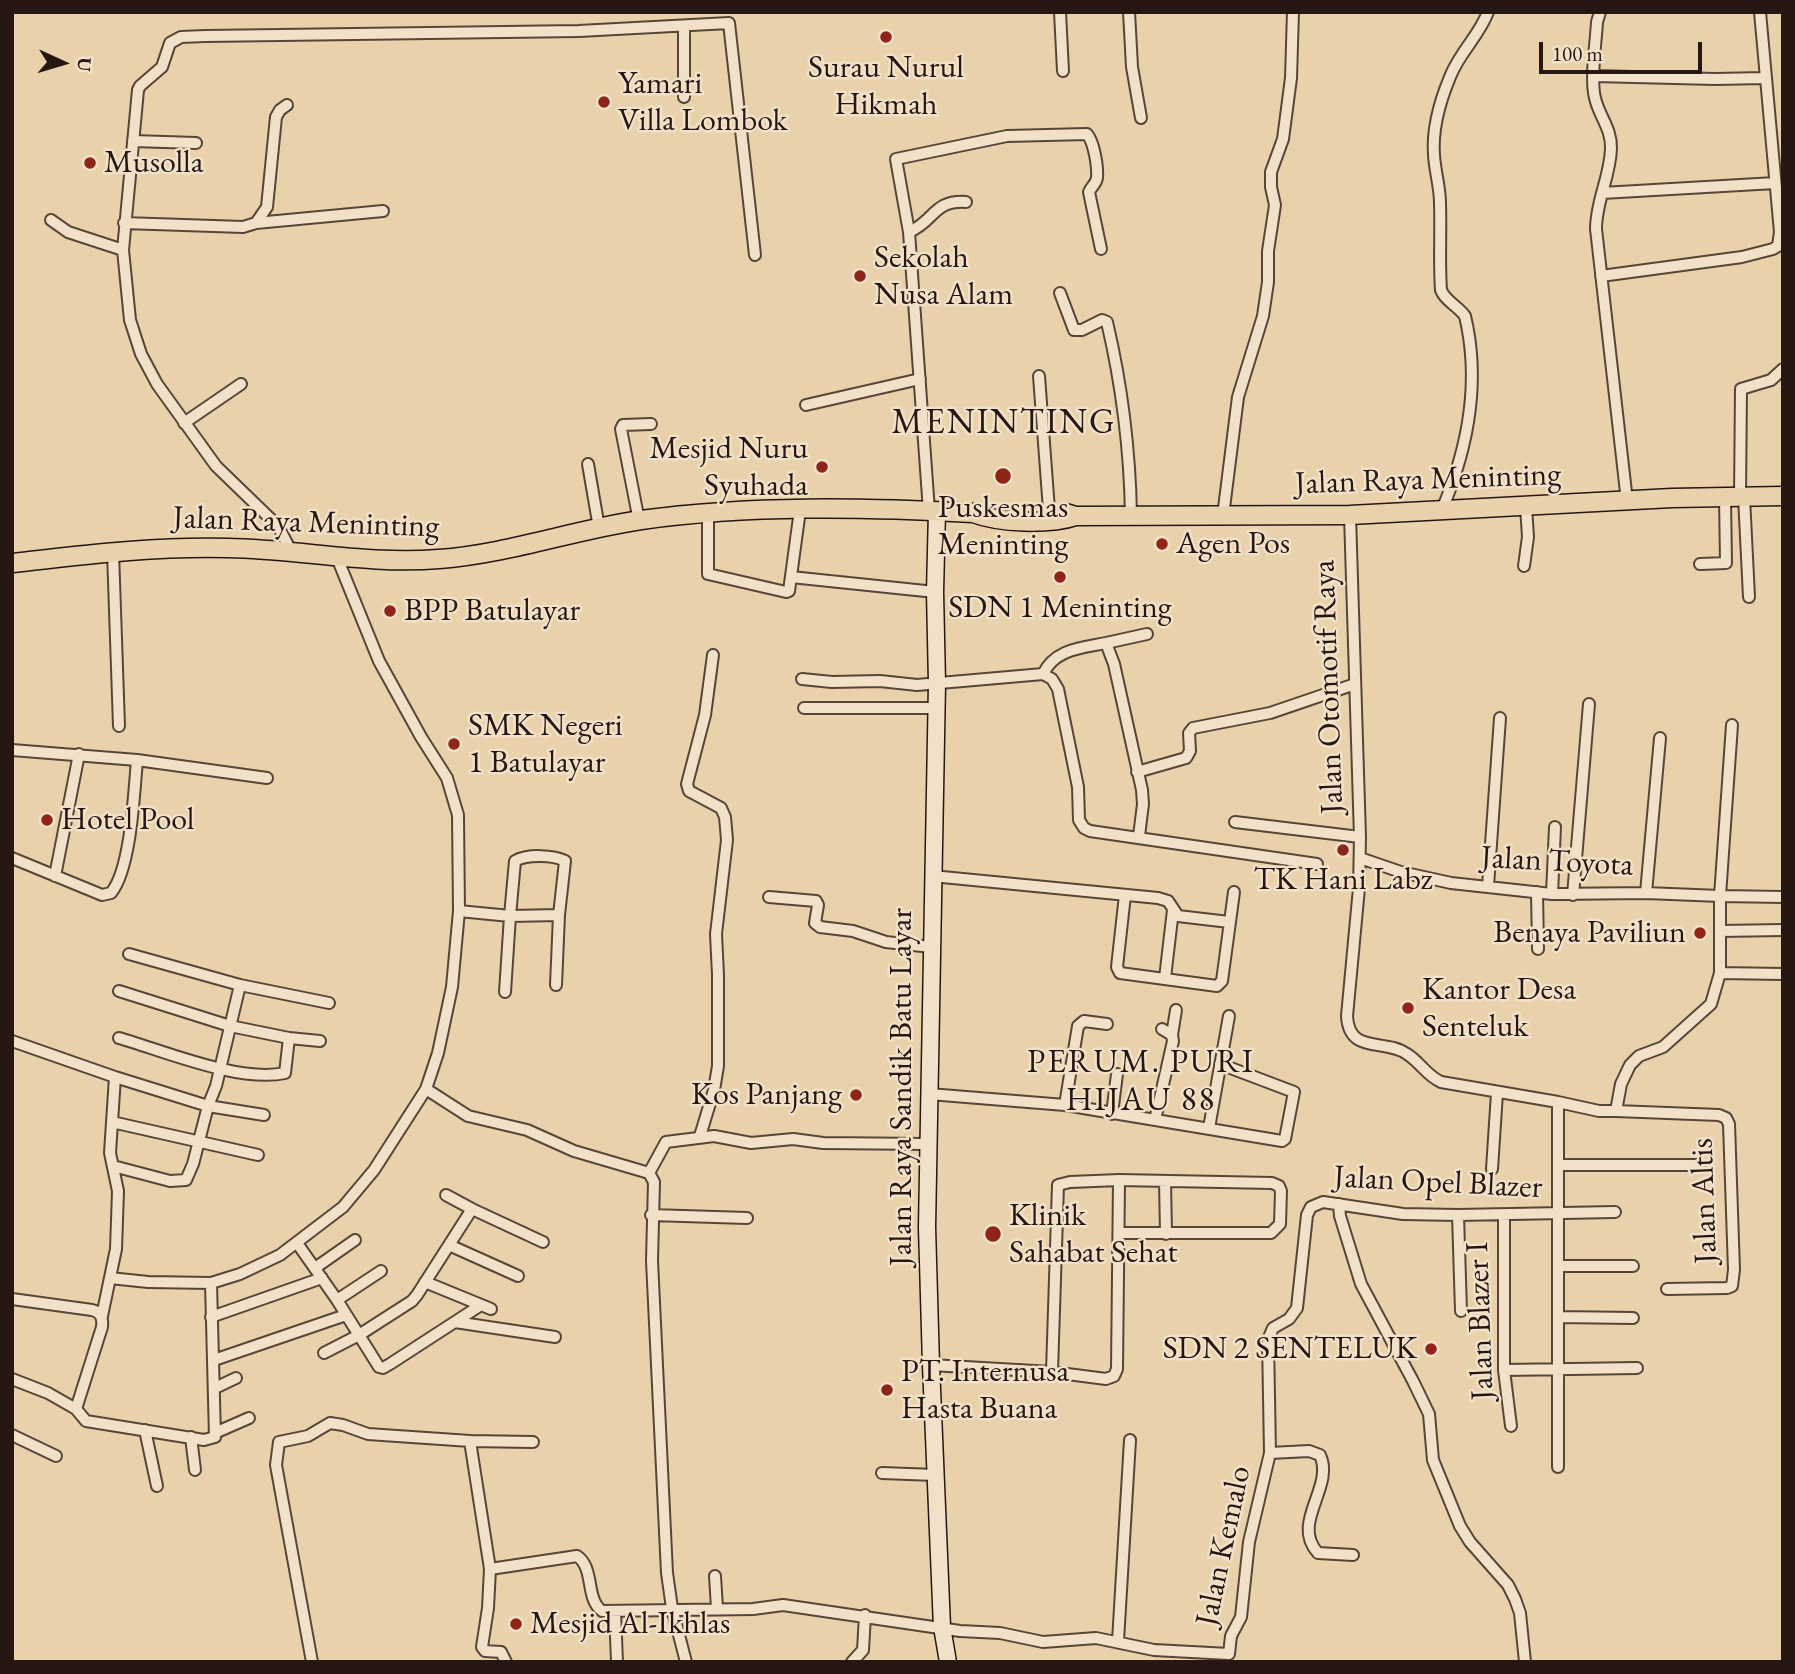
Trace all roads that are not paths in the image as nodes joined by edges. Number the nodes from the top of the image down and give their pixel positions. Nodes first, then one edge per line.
1 (1060, 12) edge
2 (1129, 12) edge
3 (1293, 12) edge
4 (1488, 12) edge
5 (1600, 12) edge
6 (1760, 12) edge
7 (684, 26) junction
8 (1063, 71) dead end
9 (1594, 76) junction
10 (1765, 78) junction
11 (684, 97) dead end
12 (287, 105) dead end
13 (1141, 118) dead end
14 (133, 141) junction
15 (196, 143) dead end
16 (1775, 183) junction
17 (1602, 192) junction
18 (967, 202) dead end
19 (383, 211) dead end
20 (51, 220) dead end
21 (124, 223) junction
22 (257, 223) junction
23 (909, 232) junction
24 (1101, 249) dead end
25 (123, 250) junction
26 (755, 255) dead end
27 (1601, 276) junction
28 (1060, 293) dead end
29 (1783, 369) edge
30 (1039, 376) dead end
31 (920, 379) junction
32 (241, 384) dead end
33 (806, 405) dead end
34 (184, 423) junction
35 (650, 424) dead end
36 (589, 464) dead end
37 (1783, 496) edge
38 (1736, 497) junction
39 (1627, 501) junction
40 (1526, 507) junction
41 (800, 510) junction
42 (1049, 510) junction
43 (933, 511) junction
44 (708, 512) junction
45 (1441, 512) junction
46 (973, 513) junction
47 (1350, 515) junction
48 (1076, 516) junction
49 (1131, 516) junction
50 (1223, 516) junction
51 (639, 520) junction
52 (599, 528) junction
53 (291, 551) junction
54 (113, 552) junction
55 (336, 555) junction
56 (12, 563) edge
57 (1700, 564) dead end
58 (1524, 566) dead end
59 (791, 577) junction
60 (935, 592) junction
61 (1749, 597) dead end
62 (1147, 634) dead end
63 (1106, 643) junction
64 (713, 654) dead end
65 (1043, 674) junction
66 (802, 679) dead end
67 (937, 683) junction
68 (1355, 684) junction
69 (1589, 704) dead end
70 (804, 708) dead end
71 (936, 708) junction
72 (1500, 718) dead end
73 (1732, 725) dead end
74 (119, 726) dead end
75 (1660, 738) dead end
76 (12, 750) edge
77 (79, 754) junction
78 (137, 760) junction
79 (1137, 772) junction
80 (267, 778) dead end
81 (1235, 822) dead end
82 (1555, 827) dead end
83 (1139, 836) junction
84 (1360, 837) junction
85 (12, 858) edge
86 (1360, 858) junction
87 (1317, 864) dead end
88 (55, 876) junction
89 (932, 876) junction
90 (1488, 886) junction
91 (1234, 892) dead end
92 (1537, 892) junction
93 (1646, 893) junction
94 (1552, 894) junction
95 (1573, 894) junction
96 (1125, 895) junction
97 (1720, 896) junction
98 (769, 897) dead end
99 (1783, 897) edge
100 (1173, 910) junction
101 (459, 911) junction
102 (559, 915) junction
103 (510, 916) junction
104 (1229, 922) junction
105 (1783, 930) edge
106 (1720, 931) junction
107 (931, 947) junction
108 (1538, 949) dead end
109 (129, 954) dead end
110 (1720, 972) junction
111 (1783, 974) edge
112 (1165, 978) junction
113 (240, 985) junction
114 (556, 985) dead end
115 (118, 991) dead end
116 (505, 992) dead end
117 (329, 1003) dead end
118 (1177, 1010) dead end
119 (1229, 1016) dead end
120 (1107, 1024) dead end
121 (230, 1026) junction
122 (119, 1038) dead end
123 (289, 1038) junction
124 (12, 1041) edge
125 (320, 1041) dead end
126 (1220, 1065) junction
127 (220, 1068) junction
128 (1118, 1074) dead end
129 (115, 1077) junction
130 (426, 1089) junction
131 (1497, 1093) junction
132 (929, 1094) junction
133 (1558, 1101) junction
134 (1065, 1105) junction
135 (208, 1106) junction
136 (1616, 1111) junction
137 (1112, 1114) junction
138 (264, 1115) dead end
139 (1156, 1121) junction
140 (112, 1122) junction
141 (1209, 1128) junction
142 (700, 1136) junction
143 (199, 1142) junction
144 (928, 1144) junction
145 (258, 1155) dead end
146 (1559, 1165) junction
147 (1700, 1165) dead end
148 (113, 1166) junction
149 (1492, 1169) dead end
150 (649, 1172) junction
151 (1119, 1180) junction
152 (1166, 1181) junction
153 (446, 1195) dead end
154 (1339, 1204) junction
155 (472, 1209) junction
156 (1615, 1212) dead end
157 (1558, 1214) junction
158 (651, 1215) junction
159 (1307, 1215) joint
160 (1458, 1215) junction
161 (1504, 1215) junction
162 (747, 1218) dead end
163 (1119, 1233) junction
164 (1166, 1234) junction
165 (355, 1240) dead end
166 (543, 1242) dead end
167 (298, 1243) junction
168 (449, 1245) junction
169 (1559, 1265) junction
170 (1633, 1266) dead end
171 (315, 1268) junction
172 (381, 1271) dead end
173 (518, 1276) dead end
174 (110, 1278) junction
175 (322, 1278) junction
176 (425, 1282) junction
177 (211, 1283) junction
178 (1667, 1289) dead end
179 (12, 1299) edge
180 (337, 1300) junction
181 (1461, 1311) dead end
182 (346, 1315) junction
183 (102, 1317) junction
184 (211, 1317) junction
185 (1559, 1317) junction
186 (1633, 1318) dead end
187 (455, 1322) junction
188 (359, 1335) junction
189 (555, 1337) dead end
190 (324, 1353) dead end
191 (214, 1360) junction
192 (931, 1366) junction
193 (1637, 1368) dead end
194 (1557, 1369) junction
195 (1504, 1370) junction
196 (1052, 1372) junction
197 (236, 1378) dead end
198 (12, 1379) edge
199 (215, 1388) junction
200 (76, 1409) junction
201 (249, 1418) dead end
202 (1511, 1426) dead end
203 (145, 1430) junction
204 (217, 1432) junction
205 (12, 1435) edge
206 (191, 1437) junction
207 (1130, 1440) dead end
208 (470, 1441) junction
209 (533, 1442) dead end
210 (1270, 1453) junction
211 (56, 1456) dead end
212 (1558, 1467) dead end
213 (195, 1470) dead end
214 (881, 1473) dead end
215 (935, 1475) junction
216 (157, 1486) dead end
217 (1353, 1555) dead end
218 (490, 1569) junction
219 (715, 1576) dead end
220 (671, 1608) junction
221 (717, 1608) junction
222 (615, 1611) junction
223 (865, 1615) junction
224 (942, 1627) junction
225 (1118, 1641) junction
226 (1229, 1658) edge
227 (312, 1662) edge
228 (506, 1662) edge
229 (618, 1662) edge
230 (686, 1662) edge
231 (852, 1662) edge
232 (948, 1662) edge
233 (1525, 1662) edge

1 - 8 street
2 - 13 street
3 - 50 street
4 - 45 street
5 - 9 street
6 - 10 street
7 - 11 street
7 - 14 street
7 - 26 street
9 - 10 street
9 - 17 street
10 - 16 street
12 - 22 street
14 - 15 street
14 - 21 street
16 - 17 street
16 - 27 street
17 - 27 street
18 - 23 street
19 - 22 street
20 - 25 street
21 - 22 street
21 - 25 street
23 - 24 street
23 - 31 street
25 - 34 street
27 - 39 street
28 - 49 street
29 - 38 street
30 - 42 street
31 - 33 street
31 - 43 street
32 - 34 street
34 - 53 street
35 - 51 street
36 - 52 street
37 - 38 highway, Jalan Raya Meninting
38 - 39 highway, Jalan Raya Meninting
38 - 57 street
38 - 61 street
39 - 40 highway, Jalan Raya Meninting
40 - 45 highway, Jalan Raya Meninting
40 - 58 street
41 - 43 highway, Jalan Raya Meninting
41 - 44 highway, Jalan Raya Meninting
41 - 59 street
42 - 46 highway, Jalan Raya Meninting
42 - 48 highway, Jalan Raya Meninting
43 - 46 highway, Jalan Raya Meninting
43 - 60 main road, Jalan Raya Sandik Batu Layar
44 - 51 highway, Jalan Raya Meninting
44 - 59 street
45 - 47 highway, Jalan Raya Meninting
46 - 48 highway, Jalan Raya Meninting
47 - 50 highway, Jalan Raya Meninting
47 - 68 street, Jalan Otomotif Raya
48 - 49 highway, Jalan Raya Meninting
49 - 50 highway, Jalan Raya Meninting
51 - 52 highway, Jalan Raya Meninting
52 - 55 highway, Jalan Raya Meninting
53 - 54 highway, Jalan Raya Meninting
53 - 55 highway, Jalan Raya Meninting
54 - 56 highway, Jalan Raya Meninting
54 - 74 street
55 - 101 street
59 - 60 street
60 - 67 main road, Jalan Raya Sandik Batu Layar
62 - 63 street
63 - 65 street
63 - 79 street
64 - 142 street
65 - 67 street
65 - 83 street
66 - 67 street
67 - 71 main road, Jalan Raya Sandik Batu Layar
68 - 79 street
68 - 84 street, Jalan Otomotif Raya
69 - 95 street
70 - 71 street
71 - 89 main road, Jalan Raya Sandik Batu Layar
72 - 90 street
73 - 97 street
75 - 93 street
76 - 77 street
77 - 78 street
77 - 88 street
78 - 80 street
78 - 88 street
79 - 83 street
81 - 84 street
82 - 94 street
83 - 87 street
84 - 86 street, Jalan Otomotif Raya
85 - 88 street
86 - 90 street, Jalan Toyota
86 - 131 street, Jalan Otomotif Raya
89 - 96 street
89 - 107 main road, Jalan Raya Sandik Batu Layar
90 - 92 street, Jalan Toyota
91 - 104 street
92 - 94 street, Jalan Toyota
92 - 108 street
93 - 95 street, Jalan Toyota
93 - 97 street, Jalan Toyota
94 - 95 street, Jalan Toyota
96 - 100 street
96 - 112 street
97 - 99 street, Jalan Toyota
97 - 106 street
98 - 107 street
100 - 104 street
100 - 112 street
101 - 103 street
101 - 130 street
102 - 103 street
102 - 103 street
102 - 114 street
103 - 116 street
104 - 112 street
105 - 106 street
106 - 110 street
107 - 132 main road, Jalan Raya Sandik Batu Layar
109 - 113 street
110 - 111 street
110 - 136 street
113 - 117 street
113 - 121 street
115 - 121 street
118 - 139 street
119 - 126 street
120 - 134 street
121 - 123 street
121 - 127 street
122 - 127 street
123 - 125 street
123 - 127 street
124 - 129 street
126 - 141 street
126 - 141 street
127 - 135 street
128 - 137 street
129 - 135 street
129 - 140 street
130 - 150 street
130 - 167 street
131 - 133 street
131 - 149 street
132 - 134 street
132 - 144 main road, Jalan Raya Sandik Batu Layar
133 - 136 street
133 - 146 street
134 - 137 street
135 - 138 street
135 - 143 street
136 - 178 street, Jalan Altis
137 - 139 street
139 - 141 street
140 - 143 street
140 - 148 street
142 - 144 street
142 - 150 street
143 - 145 street
143 - 148 street
144 - 192 main road, Jalan Raya Sandik Batu Layar
146 - 147 street
146 - 157 street
148 - 174 street
150 - 158 street
151 - 152 street
151 - 163 street
151 - 196 street
152 - 164 street
152 - 164 street
153 - 155 street
154 - 159 street, Jalan Opel Blazer
154 - 160 street, Jalan Opel Blazer
154 - 233 street
155 - 166 street
155 - 168 street
156 - 157 street, Jalan Opel Blazer
157 - 161 street, Jalan Opel Blazer
157 - 169 street
158 - 162 street
158 - 220 street
159 - 210 street, Jalan Kemalo
160 - 161 street, Jalan Opel Blazer
160 - 181 street
161 - 195 street, Jalan Blazer I
163 - 164 street
163 - 196 street
165 - 171 street
167 - 171 street
167 - 177 street
168 - 173 street
168 - 176 street
169 - 170 street
169 - 185 street
171 - 175 street
172 - 180 street
174 - 177 street
174 - 183 street
175 - 180 street
175 - 184 street
176 - 187 street
176 - 188 street
177 - 184 street
179 - 183 street
180 - 182 street
182 - 188 street
182 - 191 street
183 - 200 street
184 - 191 street
185 - 186 street
185 - 194 street
187 - 188 street
187 - 189 street
188 - 190 street
191 - 199 street
192 - 196 street
192 - 215 main road, Jalan Raya Sandik Batu Layar
193 - 194 street
194 - 195 street
194 - 212 street
195 - 202 street, Jalan Blazer I
197 - 199 street
198 - 200 street
199 - 204 street
200 - 203 street
201 - 204 street
203 - 206 street
203 - 216 street
204 - 206 street
205 - 211 street
206 - 213 street
207 - 225 street
208 - 209 street
208 - 218 street
208 - 227 street
210 - 217 street
210 - 226 street, Jalan Kemalo
214 - 215 street
215 - 224 main road, Jalan Raya Sandik Batu Layar
218 - 222 street
218 - 228 street
219 - 221 street
220 - 221 street, Jalan Kemalo
220 - 222 street, Jalan Kemalo
220 - 230 street
221 - 223 street, Jalan Kemalo
222 - 229 street
223 - 224 street, Jalan Kemalo
223 - 231 street
224 - 225 street, Jalan Kemalo
224 - 232 main road, Jalan Raya Sandik Batu Layar
225 - 226 street, Jalan Kemalo

